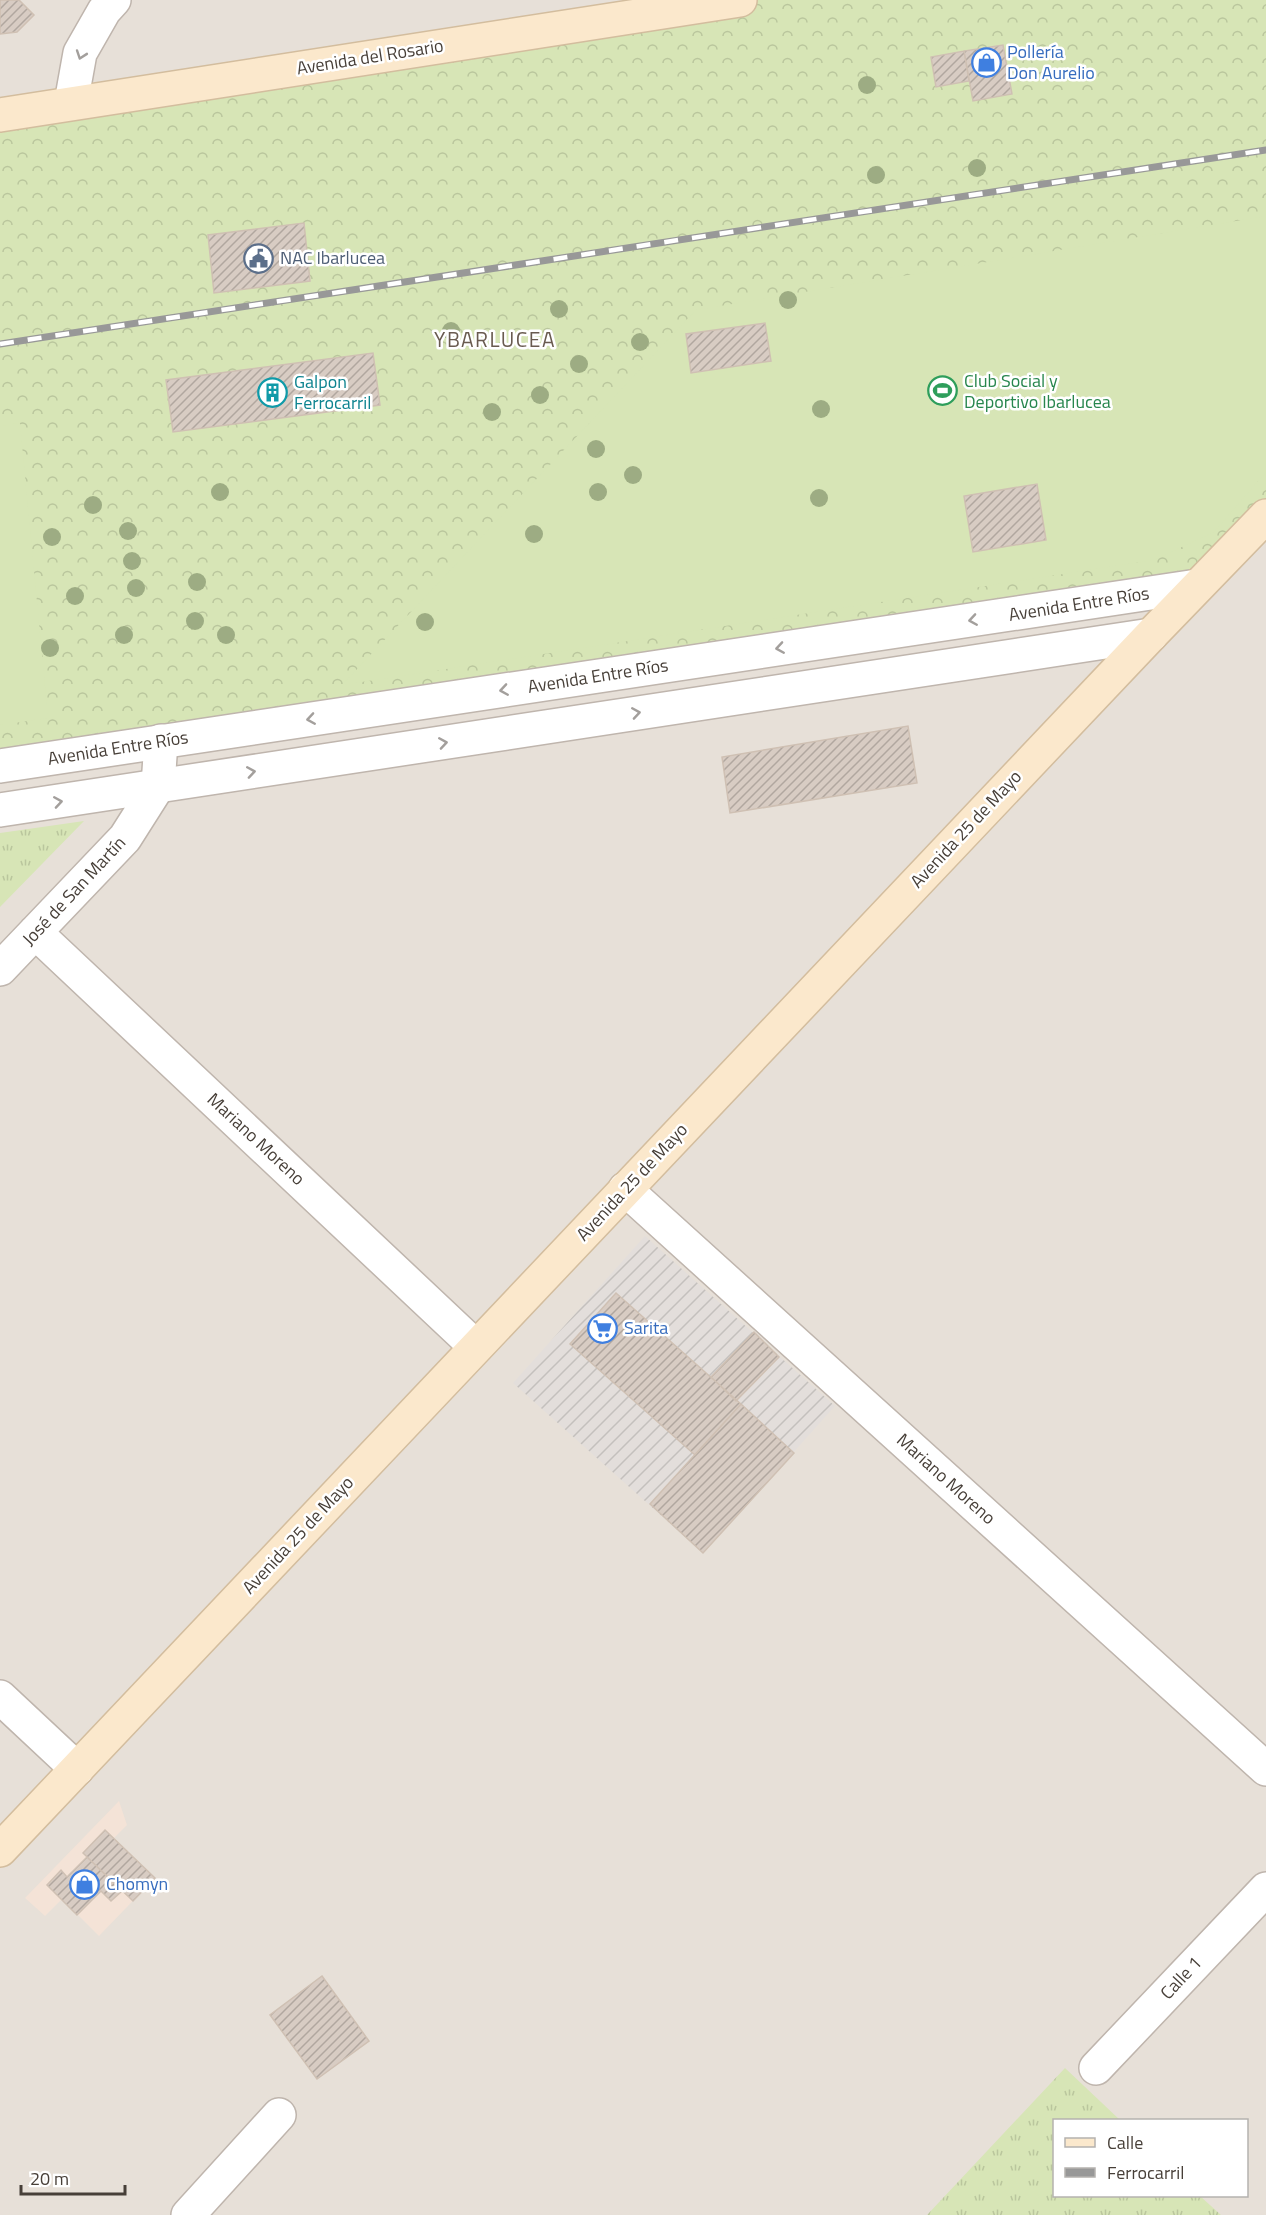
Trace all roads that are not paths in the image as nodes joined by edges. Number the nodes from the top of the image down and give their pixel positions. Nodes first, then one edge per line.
1 (114, 0) edge
2 (726, 1) edge
3 (70, 104) junction
4 (0, 115) edge
5 (1266, 516) edge
6 (1197, 586) junction
7 (1150, 635) junction
8 (161, 741) junction
9 (0, 766) edge
10 (158, 786) junction
11 (0, 810) edge
12 (35, 932) junction
13 (0, 969) edge
14 (625, 1189) junction
15 (476, 1347) junction
16 (0, 1696) edge
17 (77, 1769) junction
18 (1266, 1769) edge
19 (0, 1850) edge
20 (1266, 1889) edge
21 (1096, 2068) dead end
22 (279, 2115) dead end
23 (188, 2215) edge

1 -> 3 street
2 - 3 main road, Avenida del Rosario
3 - 4 main road, Avenida del Rosario
5 - 6 main road, Avenida 25 de Mayo
6 - 7 main road, Avenida 25 de Mayo
6 -> 8 street, Avenida Entre Ríos
10 -> 7 street
7 - 14 main road, Avenida 25 de Mayo
8 - 9 street, Avenida Entre Ríos
8 - 10 street, José de San Martín
11 -> 10 street
10 - 12 street, José de San Martín
12 - 13 street, José de San Martín
12 - 15 street, Mariano Moreno
14 - 15 main road, Avenida 25 de Mayo
14 - 18 street, Mariano Moreno
15 - 17 main road, Avenida 25 de Mayo
16 - 17 street
17 - 19 main road, Avenida 25 de Mayo
20 - 21 street, Calle 1
22 - 23 street

